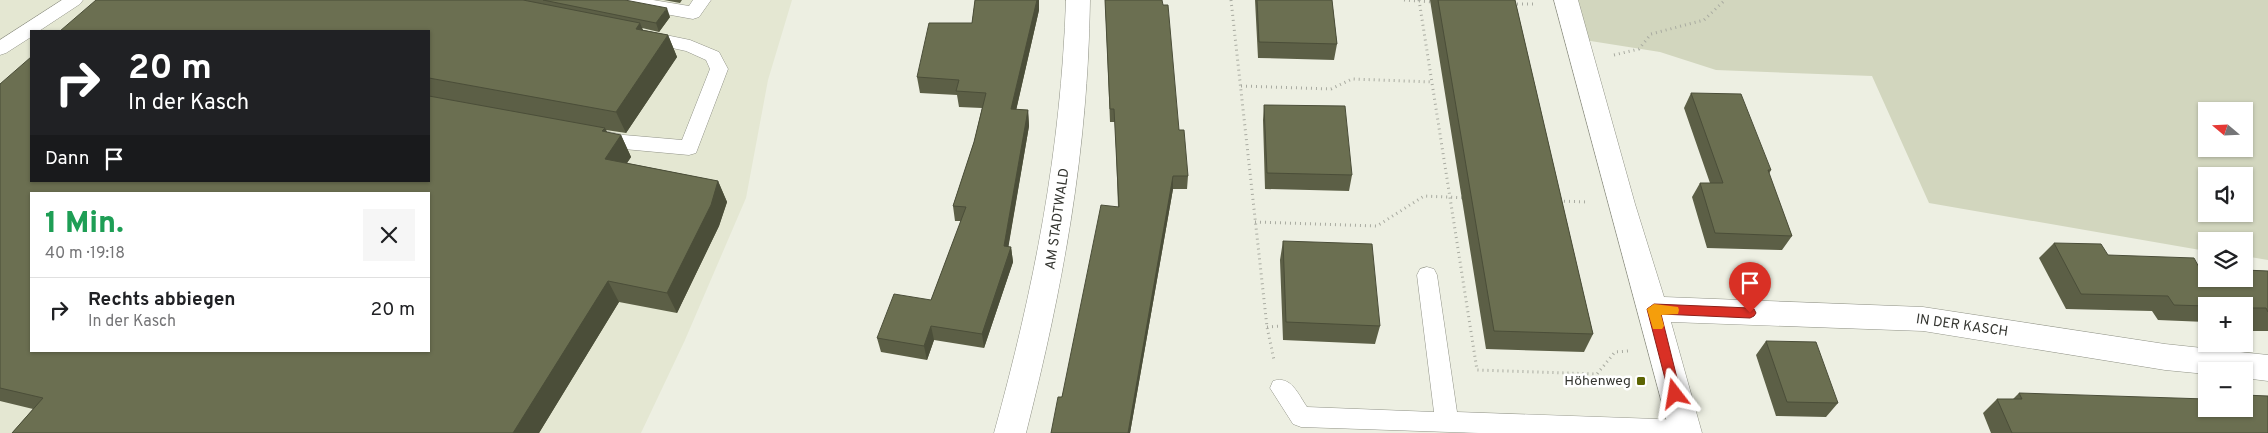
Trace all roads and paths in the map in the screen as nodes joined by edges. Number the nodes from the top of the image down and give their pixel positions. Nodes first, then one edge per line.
1 (74, 0) edge
2 (621, 0) edge
3 (702, 0) edge
4 (1078, 0) edge
5 (1231, 0) edge
6 (1404, 0) edge
7 (1725, 0) edge
8 (1419, 1) edge
9 (1437, 2) edge
10 (1566, 2) edge
11 (1510, 4) edge
12 (631, 34) edge
13 (0, 49) edge
14 (1583, 57) junction
15 (1433, 82) junction
16 (1241, 86) junction
17 (585, 135) edge
18 (1451, 197) junction
19 (1470, 198) edge
20 (1555, 201) edge
21 (1621, 204) junction
22 (1255, 222) junction
23 (1427, 275) dead end
24 (1654, 309) junction
25 (1282, 326) dead end
26 (1266, 327) junction
27 (1664, 352) junction
28 (2268, 368) edge
29 (1281, 388) joint
30 (1447, 422) junction
31 (1686, 432) edge
32 (1010, 433) edge

1 - 13 lane
2 - 3 lane
4 - 32 street, AM STADTWALD
5 - 16 path
6 - 8 path
7 - 14 path
8 - 9 path
8 - 15 path
10 - 11 path
10 - 14 street
12 - 17 lane
14 - 21 street
15 - 16 path
15 - 18 path
16 - 22 path
18 - 19 path
18 - 22 path
18 - 27 path
20 - 21 path
21 - 24 street
22 - 26 path
23 - 30 lane
24 - 27 street
24 - 28 street, IN DER KASCH
25 - 26 path
26 - 29 path
27 - 31 street
29 - 30 lane
30 - 31 lane

